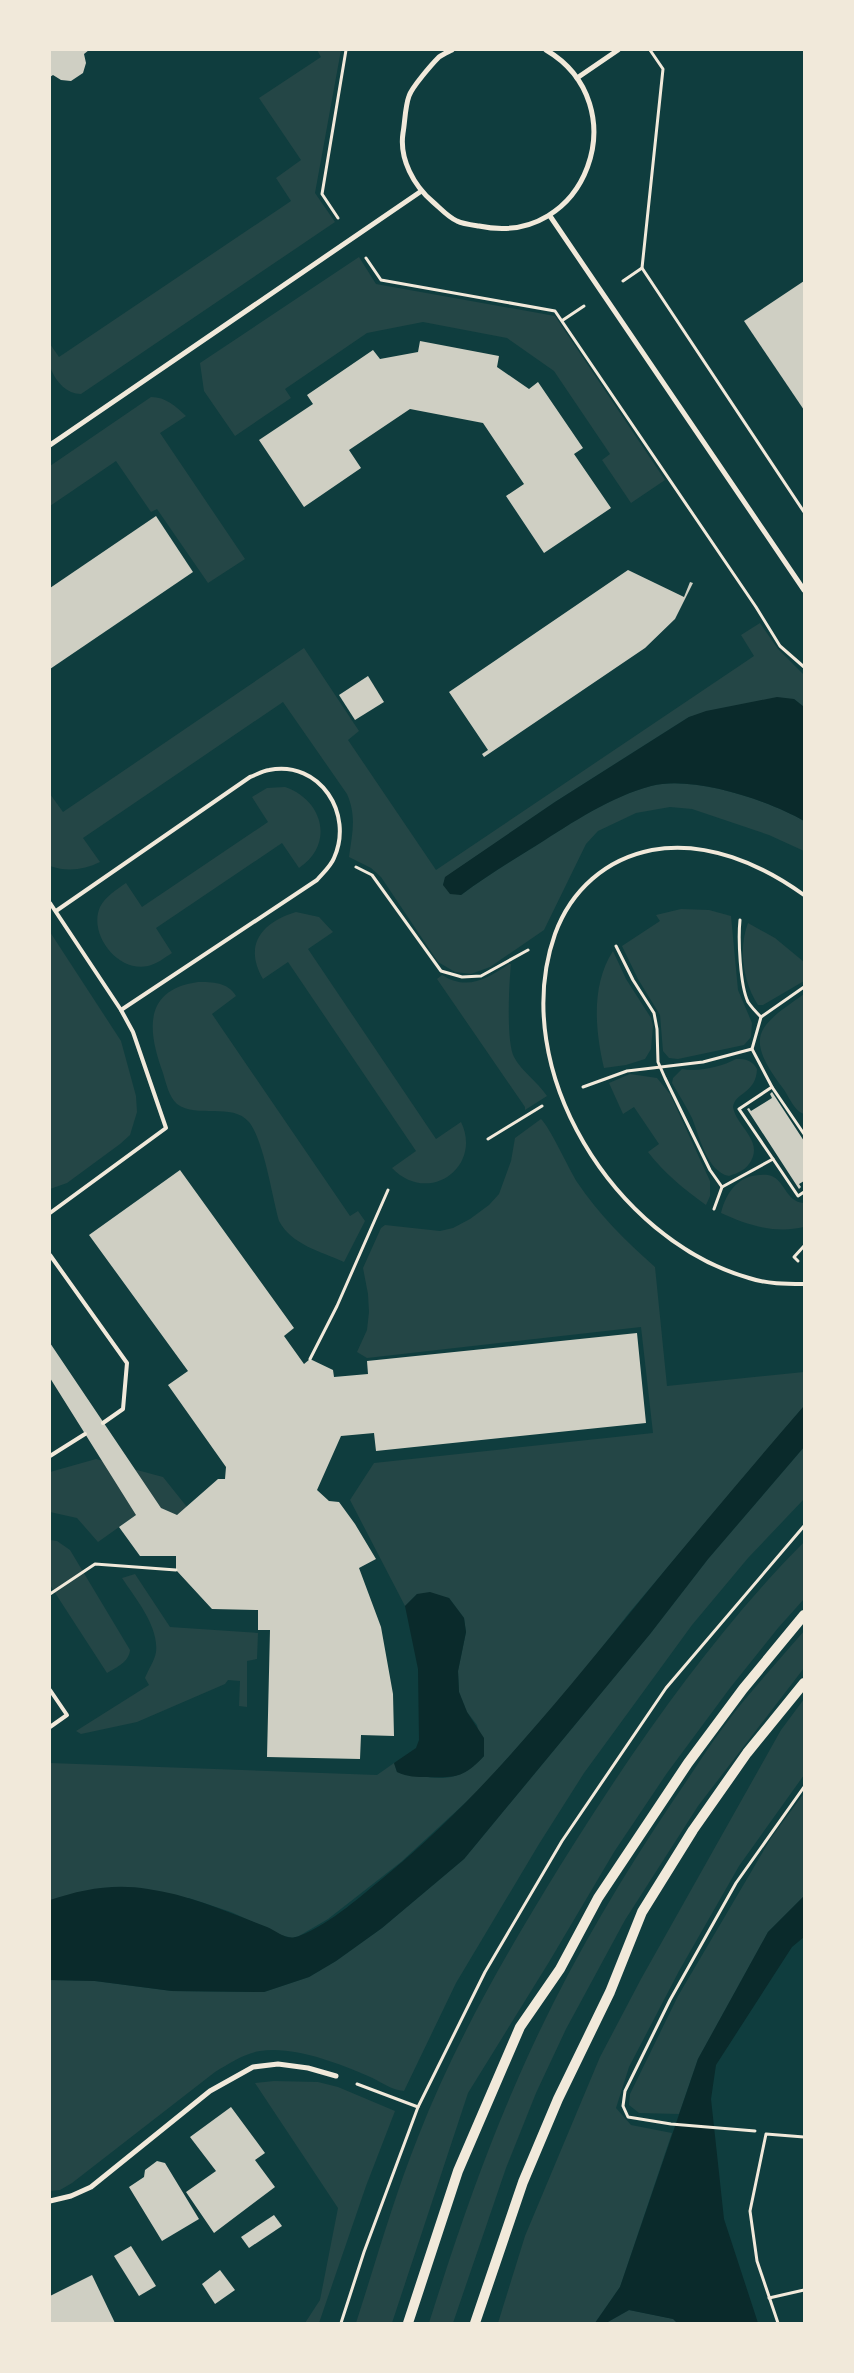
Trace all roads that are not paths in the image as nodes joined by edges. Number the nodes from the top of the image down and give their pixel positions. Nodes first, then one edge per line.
1 (437, 50) edge
2 (452, 50) edge
3 (546, 50) edge
4 (618, 50) edge
5 (440, 56) junction
6 (577, 78) junction
7 (420, 192) junction
8 (550, 216) junction
9 (50, 445) edge
10 (804, 590) edge
11 (804, 895) edge
12 (50, 903) edge
13 (56, 911) junction
14 (121, 1010) junction
15 (50, 1213) edge
16 (50, 1255) edge
17 (804, 1284) edge
18 (103, 1422) dead end
19 (85, 1434) dead end
20 (50, 1456) edge
21 (804, 1615) edge
22 (804, 1683) edge
23 (50, 1690) edge
24 (50, 1727) edge
25 (336, 2076) road end
26 (50, 2201) edge
27 (408, 2323) edge
28 (475, 2323) edge

1 - 5 street
2 - 5 street
3 - 6 street
4 - 6 street
5 - 7 street
6 - 8 street
7 - 8 street
7 - 9 street
8 - 10 street
11 - 17 lane
12 - 13 lane
13 - 14 lane
13 - 14 lane
14 - 15 lane
16 - 18 lane
19 - 20 lane
21 - 27 main road
22 - 28 main road
23 - 24 lane
25 - 26 street

